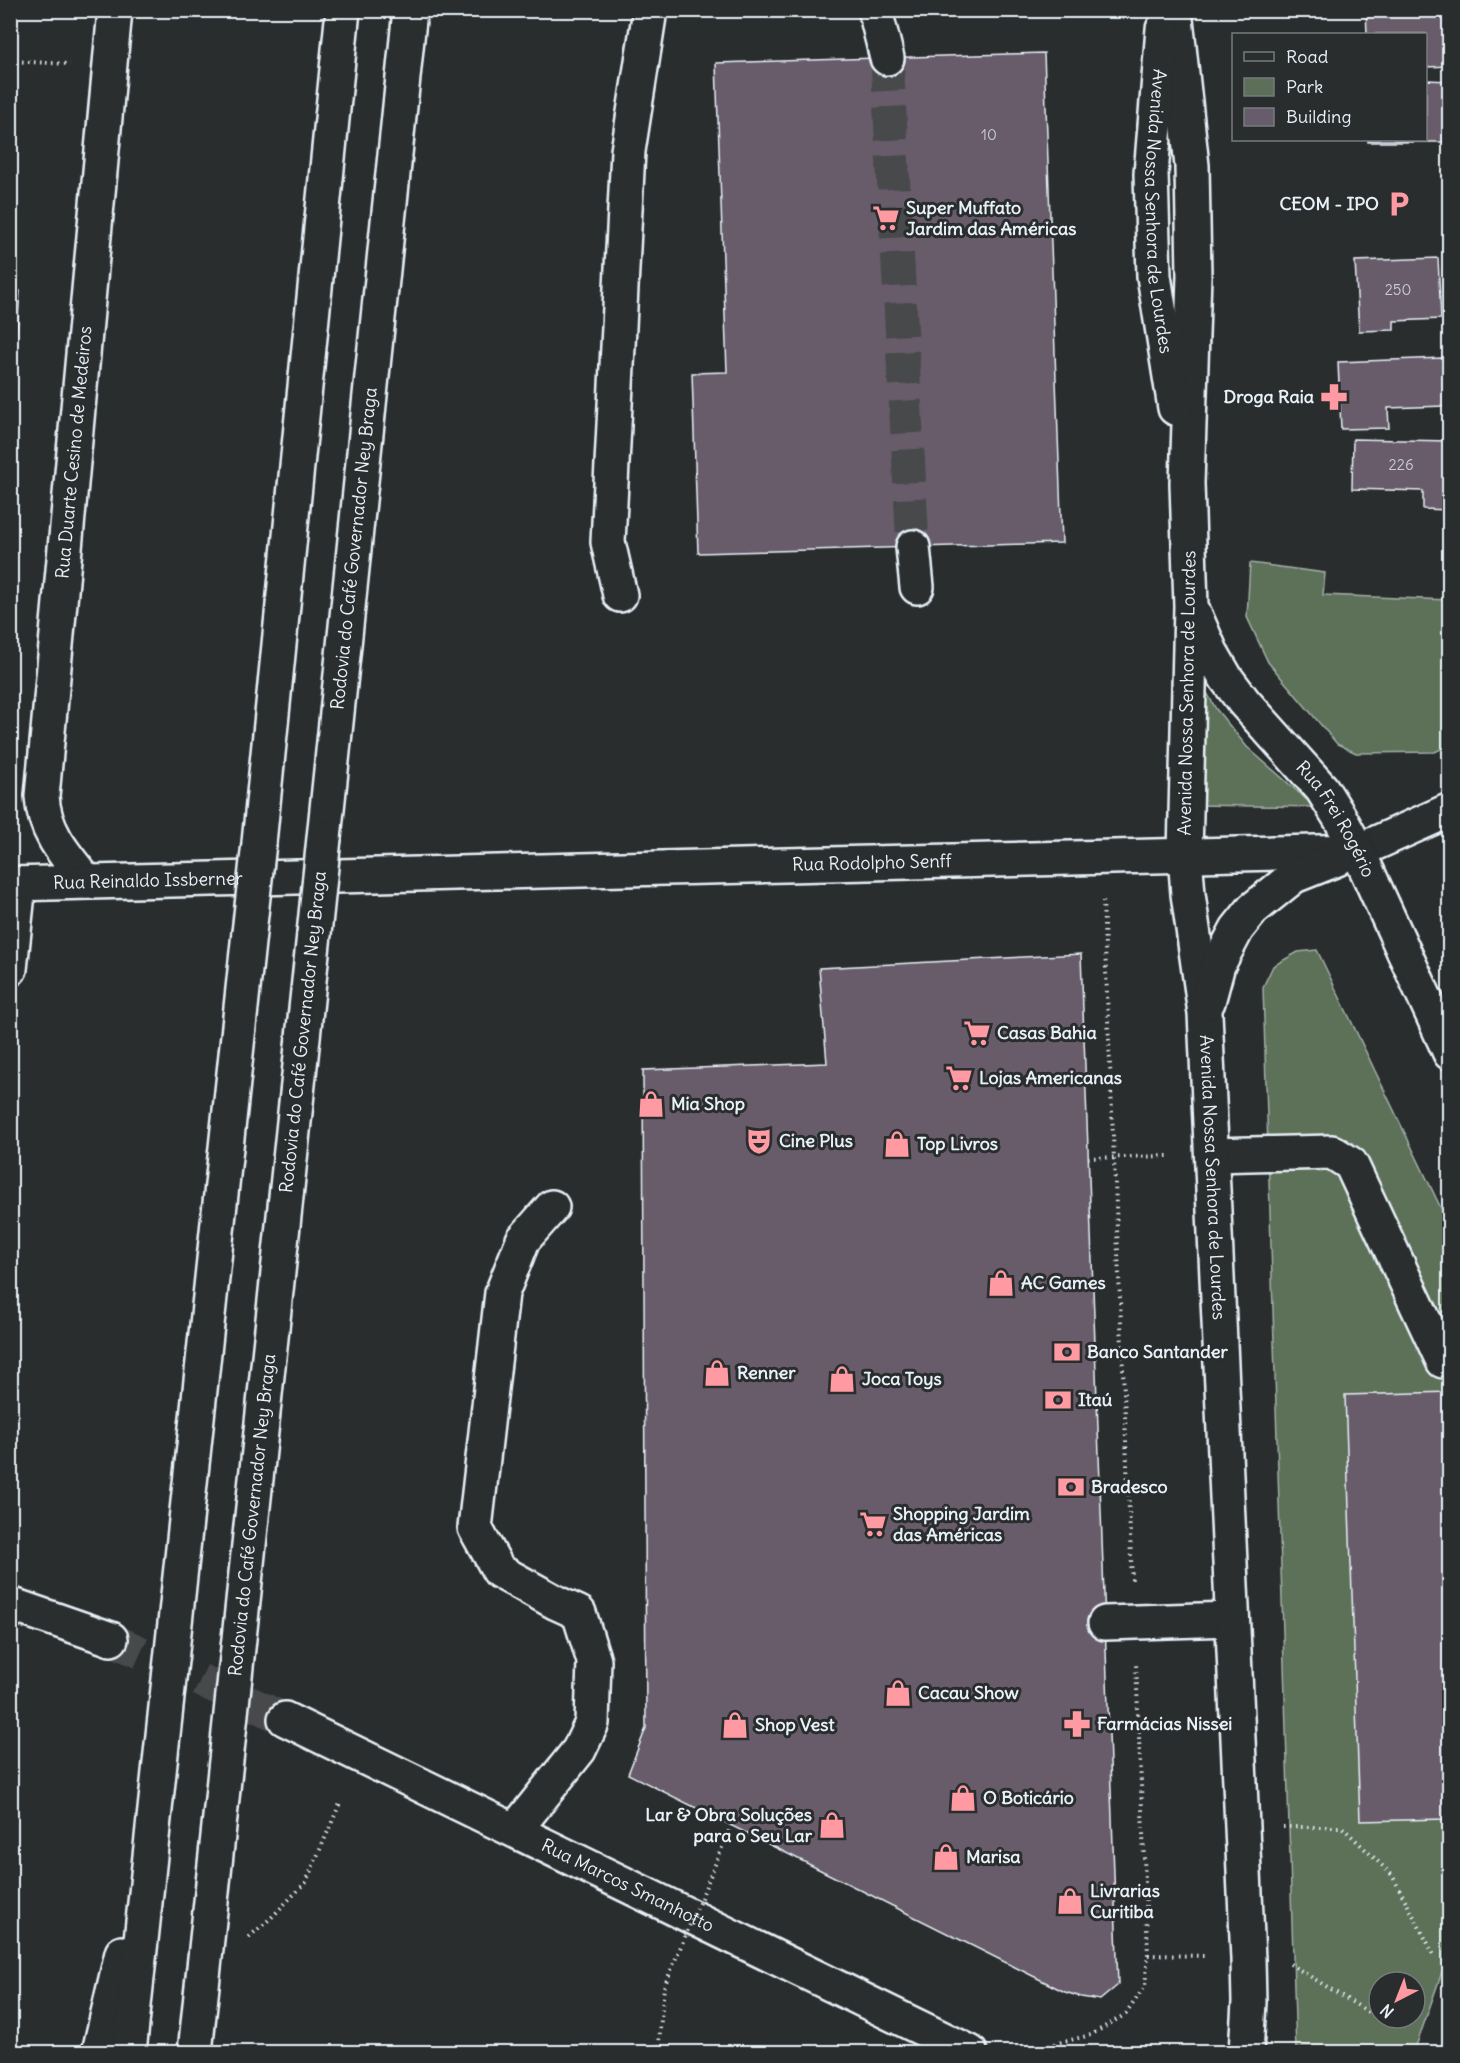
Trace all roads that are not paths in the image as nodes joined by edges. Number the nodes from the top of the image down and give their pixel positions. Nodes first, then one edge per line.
1 (115, 10) edge
2 (343, 10) edge
3 (410, 10) edge
4 (650, 10) edge
5 (875, 10) edge
6 (1164, 10) edge
7 (1175, 10) edge
8 (887, 58) tunnel mouth
9 (1154, 276) junction
10 (1194, 276) junction
11 (1186, 483) junction
12 (913, 547) tunnel mouth
13 (917, 587) dead end
14 (620, 595) dead end
15 (1191, 606) junction
16 (1449, 810) edge
17 (1358, 851) junction
18 (1185, 855) junction
19 (285, 877) joint
20 (87, 882) junction
21 (15, 884) edge
22 (10, 969) edge
23 (1205, 1013) junction
24 (1449, 1053) edge
25 (1212, 1155) junction
26 (552, 1207) dead end
27 (1443, 1361) dead end
28 (10, 1604) edge
29 (1233, 1619) junction
30 (1119, 1623) road end
31 (111, 1639) tunnel mouth
32 (285, 1719) tunnel mouth
33 (155, 1810) junction
34 (515, 1830) junction
35 (99, 2052) edge
36 (129, 2052) edge
37 (195, 2052) edge
38 (970, 2052) edge
39 (1246, 2052) edge

1 - 20 main road, Rua Duarte Cesino de Medeiros
2 - 33 main road, bridge
3 - 37 main road, Rodovia do Café Governador Ney Braga, bridge
4 - 14 main road
5 - 8 main road
6 - 9 main road, Avenida Nossa Senhora de Lourdes
7 - 10 main road, Avenida Nossa Senhora de Lourdes
9 - 10 main road
9 - 11 main road, Avenida Nossa Senhora de Lourdes
10 - 11 main road, Avenida Nossa Senhora de Lourdes
11 - 15 main road, Avenida Nossa Senhora de Lourdes
12 - 13 main road
15 - 17 main road, Rua Frei Rogério
15 - 18 main road, Avenida Nossa Senhora de Lourdes
16 - 17 main road, Rua Rodolpho Senff
17 - 18 main road, Rua Rodolpho Senff
17 - 23 main road
17 - 24 main road, Rua Frei Rogério
18 - 19 main road, Rua Rodolpho Senff
18 - 23 main road, Avenida Nossa Senhora de Lourdes
19 - 20 main road, Rua Reinaldo Issberner
20 - 21 main road, Rua Reinaldo Issberner
21 - 22 main road
23 - 25 main road, Avenida Nossa Senhora de Lourdes
25 - 27 main road
25 - 29 main road, Avenida Nossa Senhora de Lourdes
26 - 34 main road
28 - 31 main road
29 - 30 main road
29 - 39 main road, Avenida Nossa Senhora de Lourdes
32 - 34 main road, Rua Marcos Smanhotto
33 - 35 main road
33 - 36 main road
34 - 38 main road, Rua Marcos Smanhotto

